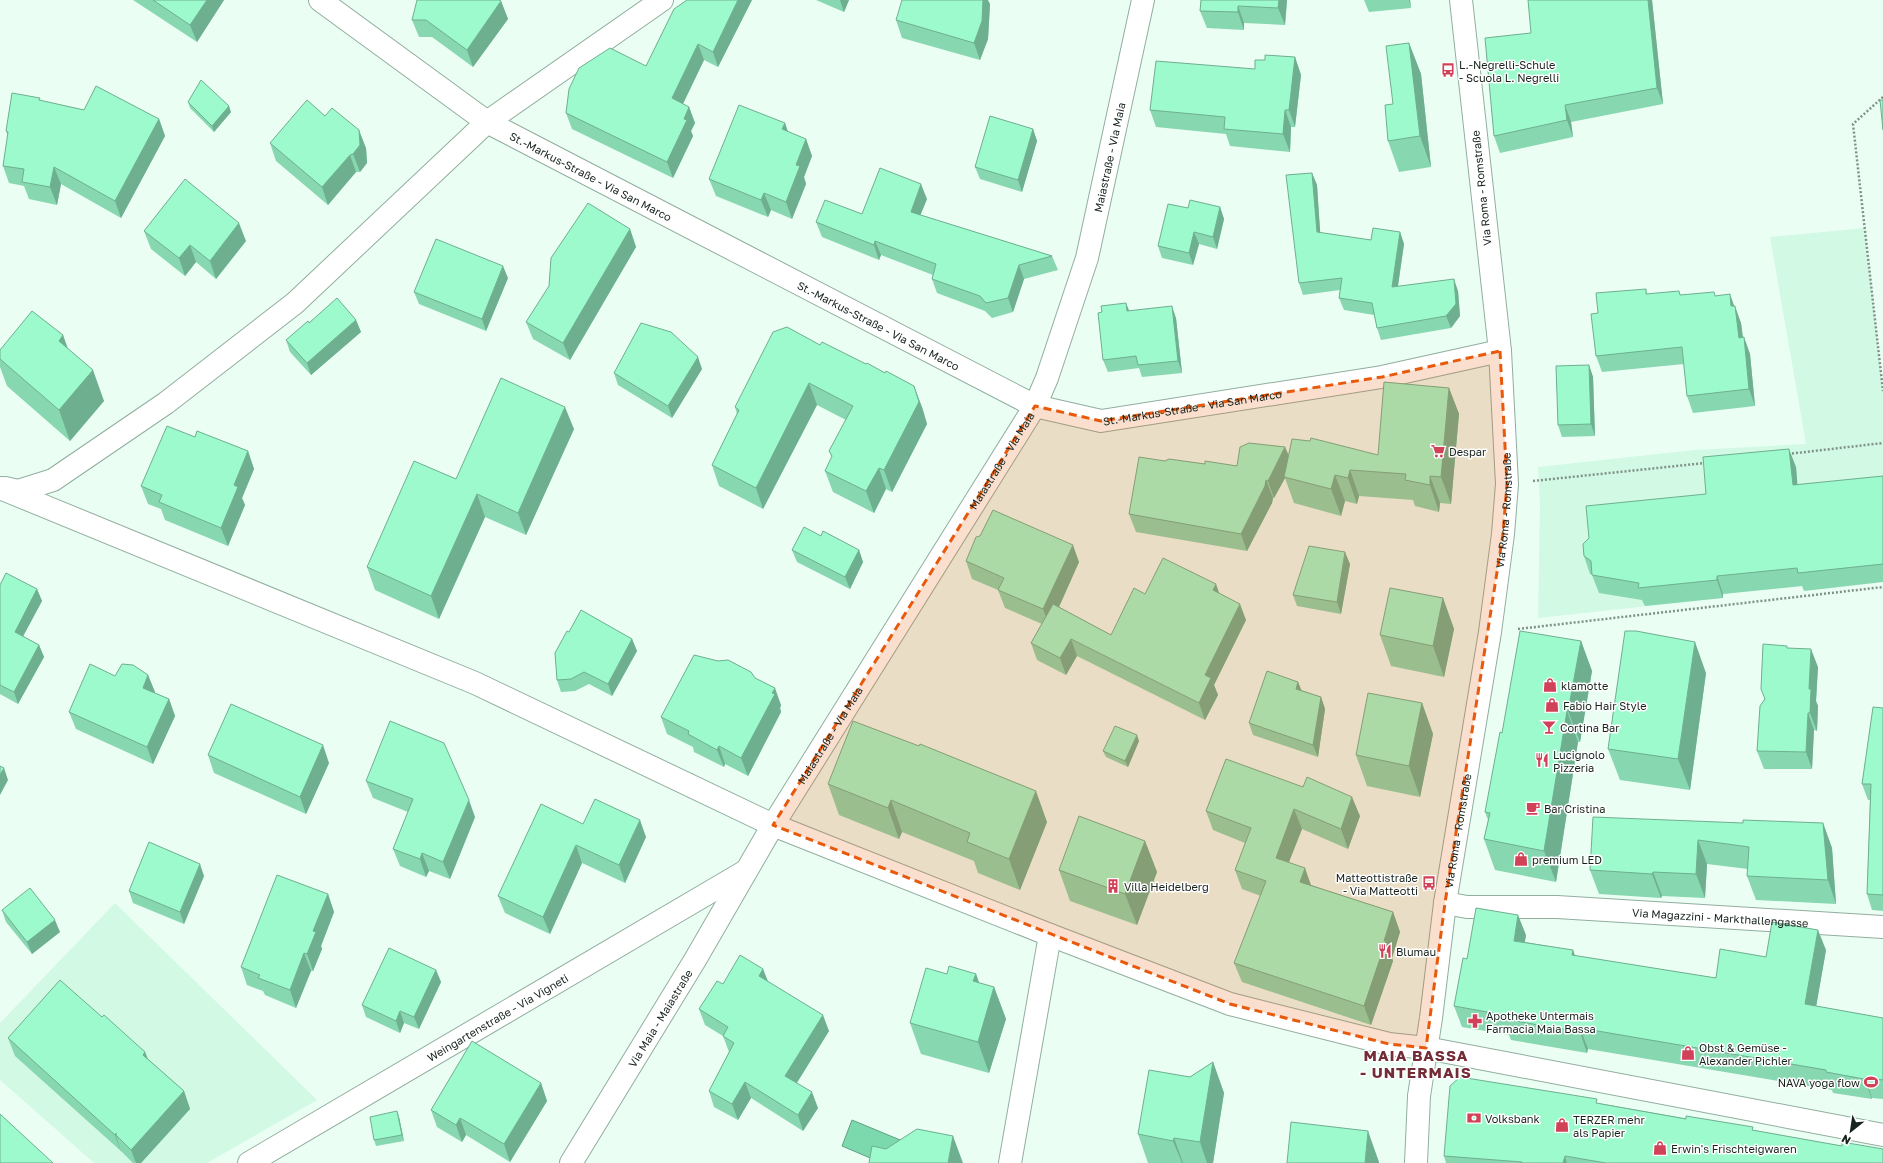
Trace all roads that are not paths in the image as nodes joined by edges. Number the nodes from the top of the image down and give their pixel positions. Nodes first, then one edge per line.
1 (320, 0) edge
2 (662, 0) edge
3 (1143, 0) edge
4 (1461, 0) edge
5 (487, 122) junction
6 (1500, 351) junction
7 (1035, 406) junction
8 (0, 488) edge
9 (773, 825) junction
10 (746, 872) junction
11 (1445, 903) junction
12 (1883, 927) edge
13 (1050, 936) junction
14 (1426, 1048) junction
15 (1883, 1135) edge
16 (249, 1163) edge
17 (571, 1163) edge
18 (1010, 1163) edge
19 (1416, 1163) edge

1 - 5 street, St.-Markus-Straße - Via San Marco
2 - 5 street
3 - 7 street, Maiastraße - Via Maia
4 - 6 street, Via Roma - Romstraße
5 - 7 street, St.-Markus-Straße - Via San Marco
5 - 8 street
6 - 7 street, St.-Markus-Straße - Via San Marco
6 - 11 street, Via Roma - Romstraße
7 - 9 street, Maiastraße - Via Maia
8 - 9 street
9 - 10 street, Maiastraße - Via Maia
9 - 13 street
10 - 16 street, Weingartenstraße - Via Vigneti
10 - 17 street, Via Maia - Maiastraße
11 - 12 street, Via Magazzini - Markthallengasse
11 - 14 street, Via Roma - Romstraße
13 - 14 street
13 - 18 street
14 - 15 street
14 - 19 street, Via Roma - Romstraße

